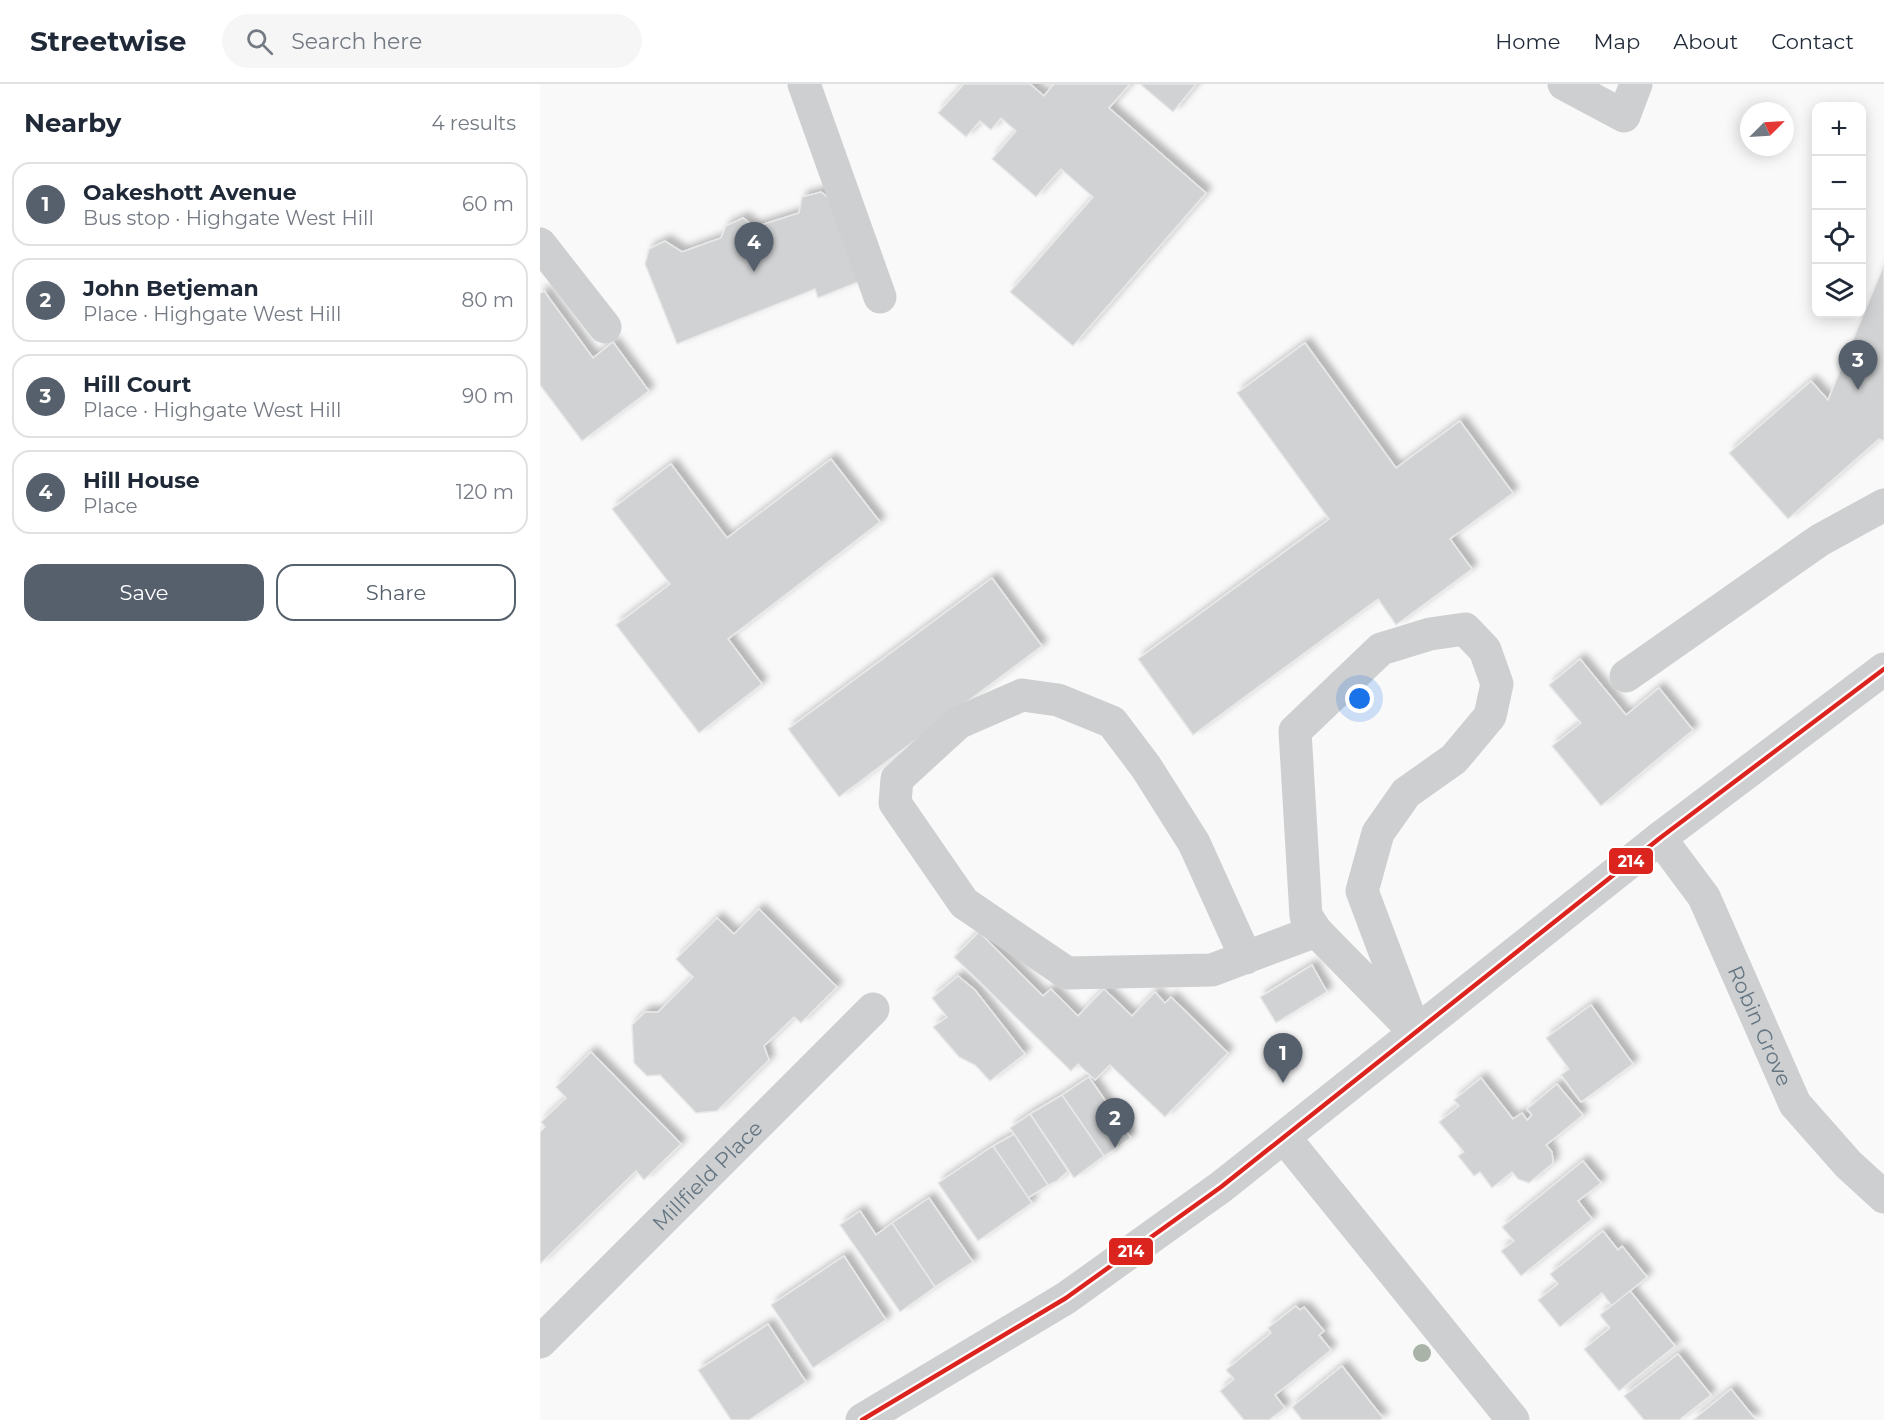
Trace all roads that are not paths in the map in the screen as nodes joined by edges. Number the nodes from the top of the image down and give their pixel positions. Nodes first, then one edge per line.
1 (804, 84) edge
2 (1564, 84) edge
3 (1636, 84) edge
4 (540, 244) edge
5 (880, 297) dead end
6 (605, 327) dead end
7 (1884, 505) edge
8 (1884, 669) edge
9 (1626, 676) dead end
10 (1660, 837) junction
11 (1316, 931) junction
12 (1246, 958) junction
13 (873, 1009) dead end
14 (1415, 1032) junction
15 (1284, 1137) junction
16 (1884, 1197) edge
17 (540, 1342) edge
18 (862, 1420) edge
19 (1513, 1420) edge

1 - 5 street
2 - 3 street
4 - 6 street
7 - 9 street
8 - 10 street
10 - 14 street
10 - 16 street, Robin Grove
11 - 12 street
11 - 14 street
11 - 14 street
12 - 12 street
13 - 17 street, Millfield Place
14 - 15 street
15 - 18 street
15 - 19 street

